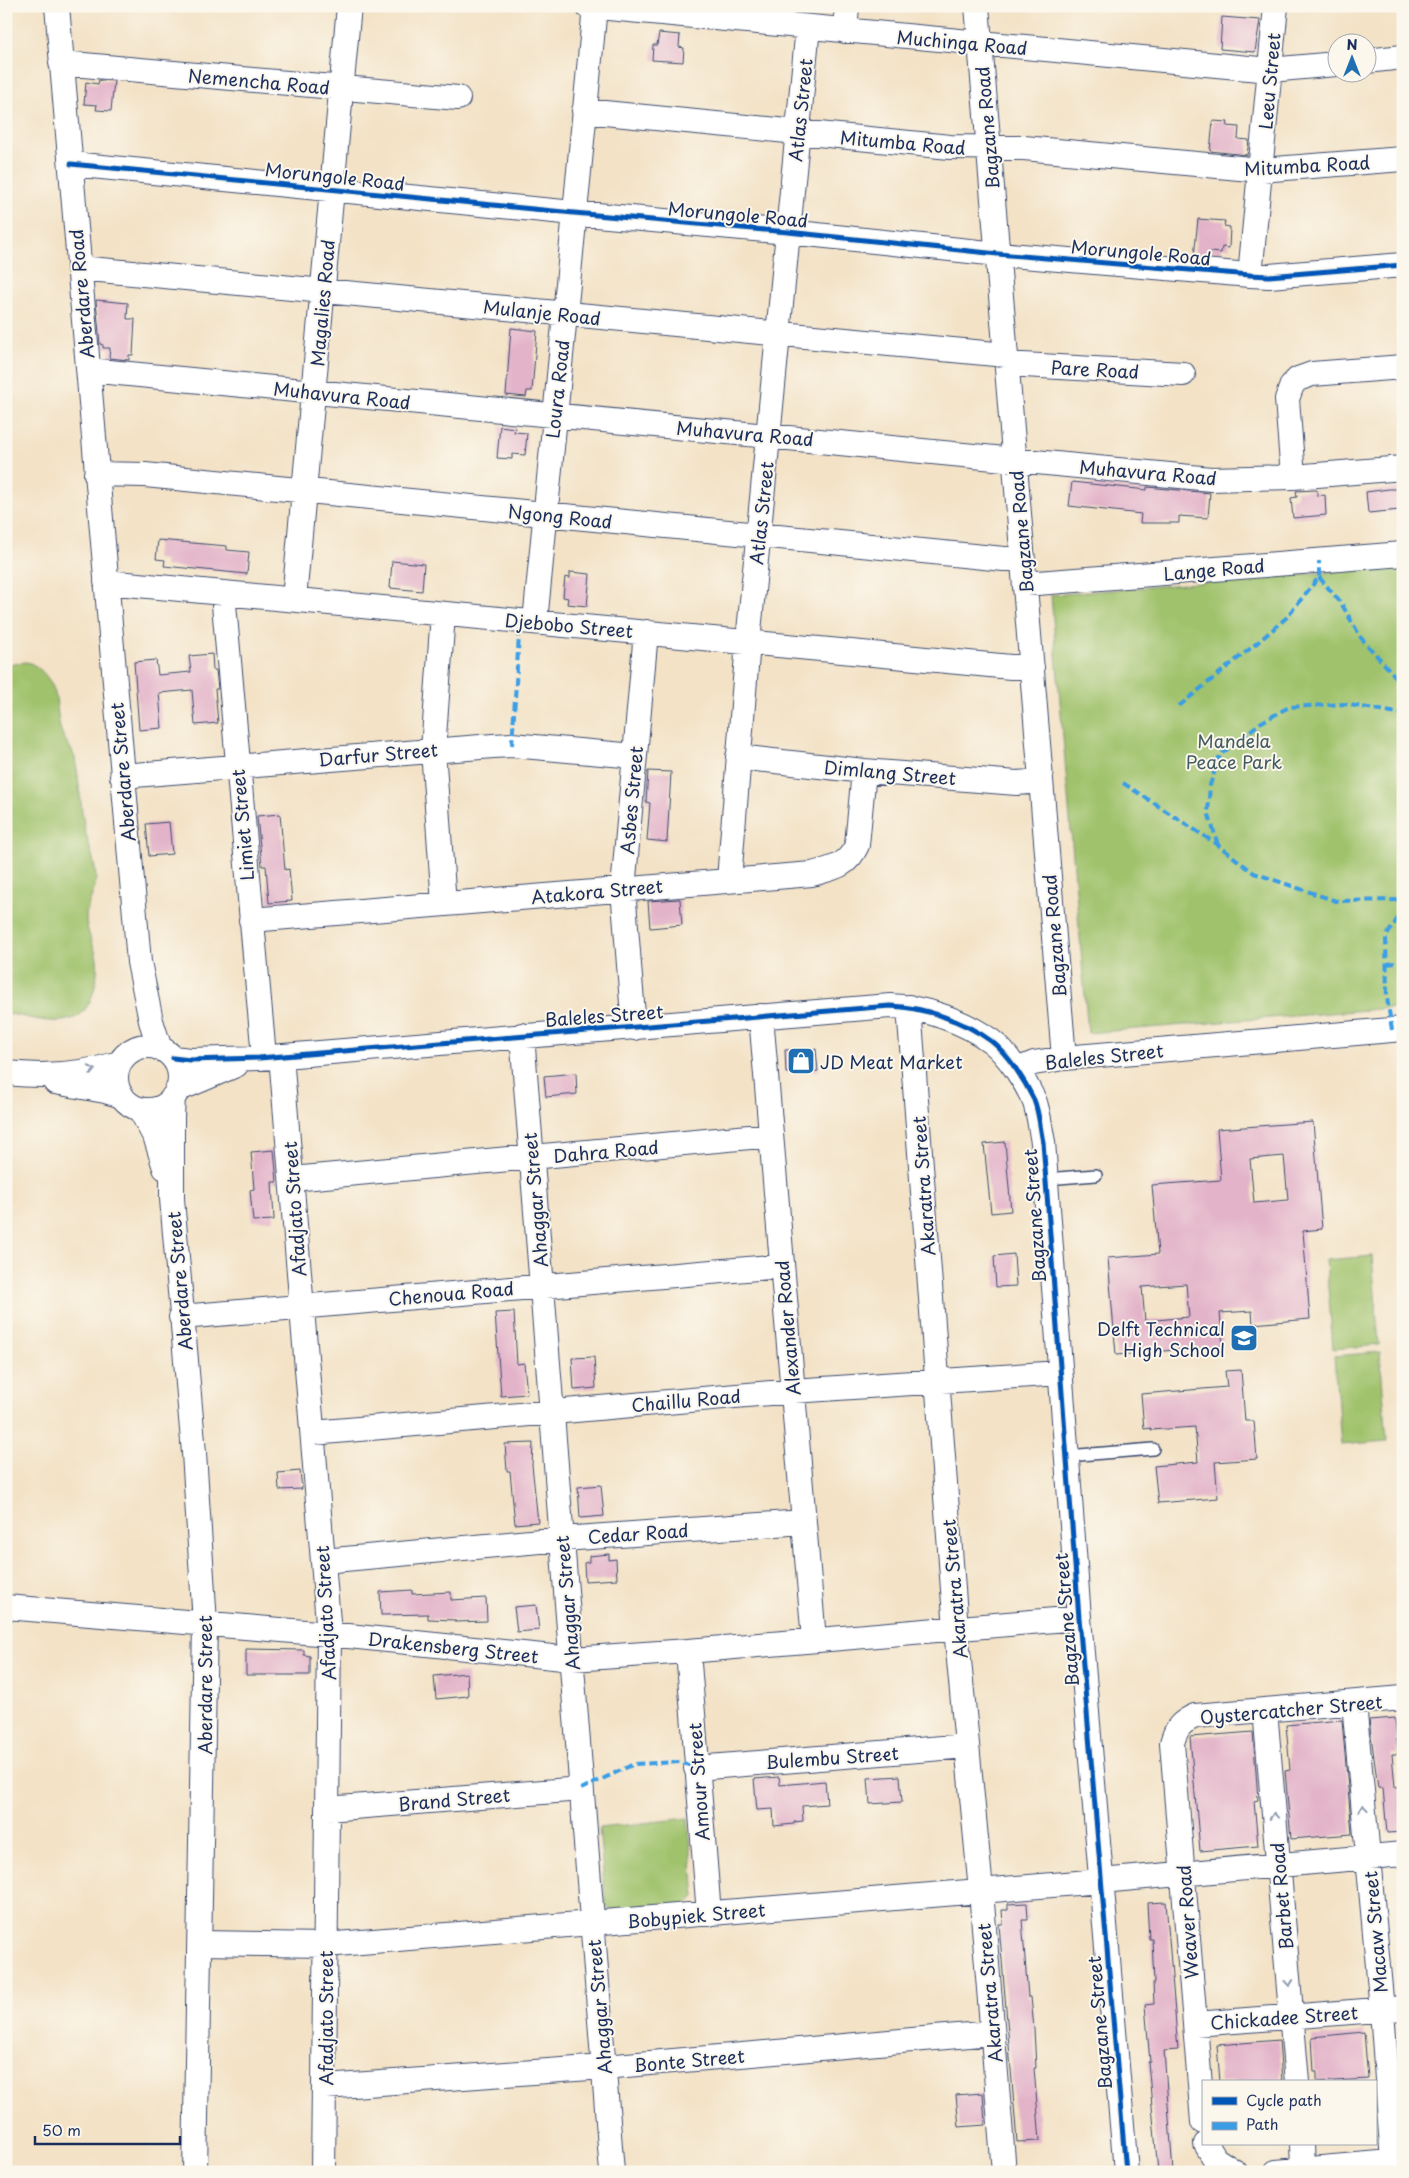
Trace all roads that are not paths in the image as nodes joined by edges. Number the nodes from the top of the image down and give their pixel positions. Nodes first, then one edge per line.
1 (57, 6) edge
2 (349, 6) edge
3 (847, 6) edge
4 (977, 6) edge
5 (1276, 6) edge
6 (591, 7) edge
7 (750, 14) edge
8 (808, 27) junction
9 (845, 31) junction
10 (980, 44) junction
11 (1403, 58) edge
12 (1376, 60) edge
13 (61, 63) junction
14 (1326, 65) edge
15 (1270, 70) junction
16 (341, 88) junction
17 (458, 98) dead end
18 (584, 110) junction
19 (798, 132) junction
20 (988, 148) junction
21 (1403, 159) edge
22 (71, 164) junction
23 (1261, 170) junction
24 (332, 190) junction
25 (574, 213) junction
26 (788, 232) junction
27 (998, 254) junction
28 (1403, 265) edge
29 (79, 268) junction
30 (1250, 275) junction
31 (324, 289) junction
32 (564, 315) junction
33 (778, 333) junction
34 (1006, 360) junction
35 (1403, 368) edge
36 (88, 370) junction
37 (1183, 374) dead end
38 (314, 392) junction
39 (554, 415) junction
40 (768, 436) junction
41 (1014, 459) junction
42 (1403, 468) edge
43 (96, 474) junction
44 (1293, 477) junction
45 (305, 491) junction
46 (544, 514) junction
47 (759, 536) junction
48 (1403, 554) edge
49 (1023, 559) junction
50 (106, 582) junction
51 (1025, 584) junction
52 (223, 593) junction
53 (294, 599) junction
54 (443, 614) junction
55 (535, 622) junction
56 (646, 632) junction
57 (748, 642) junction
58 (1032, 667) junction
59 (433, 750) junction
60 (635, 756) junction
61 (738, 757) junction
62 (237, 766) junction
63 (864, 771) junction
64 (122, 776) junction
65 (1041, 781) junction
66 (729, 880) junction
67 (623, 889) junction
68 (444, 904) junction
69 (251, 920) junction
70 (138, 962) junction
71 (909, 1007) junction
72 (761, 1016) junction
73 (634, 1028) junction
74 (1403, 1029) edge
75 (522, 1035) junction
76 (167, 1054) junction
77 (125, 1057) junction
78 (268, 1057) junction
79 (1064, 1058) junction
80 (1017, 1070) junction
81 (18, 1074) edge
82 (175, 1094) junction
83 (131, 1103) junction
84 (771, 1135) junction
85 (532, 1158) junction
86 (1096, 1175) dead end
87 (292, 1179) junction
88 (1046, 1179) junction
89 (172, 1199) junction
90 (782, 1266) junction
91 (542, 1285) junction
92 (301, 1306) junction
93 (181, 1316) junction
94 (1060, 1373) junction
95 (938, 1382) junction
96 (793, 1391) junction
97 (552, 1412) junction
98 (313, 1433) junction
99 (1153, 1448) dead end
100 (1066, 1456) junction
101 (804, 1522) junction
102 (562, 1538) junction
103 (323, 1561) junction
104 (6, 1606) edge
105 (1079, 1618) junction
106 (205, 1624) junction
107 (956, 1629) junction
108 (329, 1634) junction
109 (814, 1640) junction
110 (688, 1651) junction
111 (572, 1659) junction
112 (1403, 1698) edge
113 (1354, 1703) junction
114 (1265, 1710) junction
115 (1180, 1724) joint
116 (968, 1746) junction
117 (696, 1768) junction
118 (581, 1789) junction
119 (327, 1809) junction
120 (1403, 1854) edge
121 (1368, 1857) junction
122 (1278, 1864) junction
123 (1184, 1873) junction
124 (1101, 1881) junction
125 (981, 1891) junction
126 (708, 1914) junction
127 (593, 1924) junction
128 (201, 1943) junction
129 (325, 1946) junction
130 (1392, 2009) edge
131 (1292, 2016) junction
132 (1195, 2024) junction
133 (992, 2033) junction
134 (604, 2067) junction
135 (1297, 2080) edge
136 (325, 2087) junction
137 (1202, 2110) edge
138 (1208, 2146) edge
139 (1302, 2146) edge
140 (1398, 2162) edge
141 (1228, 2168) edge
142 (1351, 2168) edge
143 (1303, 2169) junction
144 (195, 2172) edge
145 (323, 2172) edge
146 (612, 2172) edge
147 (1004, 2172) edge
148 (1123, 2172) edge
149 (1276, 2172) edge

1 - 13 street, Aberdare Road
2 - 16 street, Magalies Road
3 - 9 street
4 - 10 street, Bagzane Road
5 - 15 street, Leeu Street
6 - 7 street, Muchinga Road
6 - 18 street, Loura Road
7 - 8 street, Muchinga Road
8 - 9 street, Muchinga Road
8 - 19 street, Atlas Street
9 - 10 street, Muchinga Road
10 - 15 street, Muchinga Road
10 - 20 street, Bagzane Road
11 - 12 street
13 - 16 street, Nemencha Road
13 - 22 street, Aberdare Road
14 - 15 street, Muchinga Road
15 - 23 street, Leeu Street
16 - 17 street, Nemencha Road
16 - 24 street, Magalies Road
18 - 19 street, Mitumba Road
18 - 25 street, Loura Road
19 - 20 street, Mitumba Road
19 - 26 street, Atlas Street
20 - 23 street, Mitumba Road
20 - 27 street, Bagzane Road
21 - 23 street, Mitumba Road
22 - 24 street, Morungole Road
22 - 29 street, Aberdare Road
23 - 30 street, Leeu Street
24 - 25 street, Morungole Road
24 - 31 street, Magalies Road
25 - 26 street, Morungole Road
25 - 32 street, Loura Road
26 - 27 street, Morungole Road
26 - 33 street, Atlas Street
27 - 30 street, Morungole Road
27 - 34 street, Bagzane Road
28 - 30 street, Morungole Road
29 - 31 street, Mulanje Road
29 - 36 street, Aberdare Road
31 - 32 street, Mulanje Road
31 - 38 street, Magalies Road
32 - 33 street, Mulanje Road
32 - 39 street, Loura Road
33 - 34 street, Mulanje Road
33 - 40 street, Atlas Street
34 - 37 street, Pare Road
34 - 41 street, Bagzane Road
35 - 44 street
36 - 38 street, Muhavura Road
36 - 43 street, Aberdare Road
38 - 39 street, Muhavura Road
38 - 45 street, Magalies Road
39 - 40 street, Muhavura Road
39 - 46 street, Loura Road
40 - 41 street, Muhavura Road
40 - 47 street, Atlas Street
41 - 44 street, Muhavura Road
41 - 49 street, Bagzane Road
42 - 44 street, Muhavura Road
43 - 45 street, Ngong Road
43 - 50 street, Aberdare Road
45 - 46 street, Ngong Road
45 - 53 street, Magalies Road
46 - 47 street, Ngong Road
46 - 55 street, Loura Road
47 - 49 street, Ngong Road
47 - 57 street, Atlas Street
48 - 51 street, Lange Road
49 - 51 street, Bagzane Road
50 - 52 street, Djebobo Street
50 - 64 street, Aberdare Street
51 - 58 street, Bagzane Road
52 - 53 street, Djebobo Street
52 - 62 street, Limiet Street
53 - 54 street, Djebobo Street
54 - 55 street, Djebobo Street
54 - 59 street
55 - 56 street, Djebobo Street
56 - 57 street, Djebobo Street
56 - 60 street, Asbes Street
57 - 58 street, Djebobo Street
57 - 61 street, Atlas Street
58 - 65 street, Bagzane Road
59 - 60 street, Darfur Street
59 - 62 street, Darfur Street
59 - 68 street
60 - 67 street, Asbes Street
61 - 63 street, Dimlang Street
61 - 66 street, Atlas Street
62 - 64 street, Darfur Street
62 - 69 street, Limiet Street
63 - 65 street, Dimlang Street
63 - 66 street, Atakora Street
64 - 70 street, Aberdare Street
65 - 79 street, Bagzane Road
66 - 67 street, Atakora Street
67 - 68 street, Atakora Street
67 - 73 street, Asbes Street
68 - 69 street, Atakora Street
69 - 78 street, Limiet Street
70 - 76 street, Aberdare Street
70 - 77 street, Aberdare Street
71 - 72 street, Baleles Street
71 - 80 street, Baleles Street
71 - 95 street, Akaratra Street
72 - 73 street, Baleles Street
72 - 84 street, Alexander Road
73 - 75 street, Baleles Street
74 - 79 street, Baleles Street
75 - 78 street, Baleles Street
75 - 85 street, Ahaggar Street
76 - 77 street
76 - 78 street, Baleles Street
76 - 82 street
81 -> 77 street
77 - 83 street
78 - 82 street, Baleles Street
78 - 87 street, Afadjato Street
79 - 80 street, Baleles Street
80 - 88 street, Bagzane Street
81 - 83 street
82 - 83 street
82 - 89 street, Aberdare Street
83 - 89 street, Aberdare Street
84 - 85 street, Dahra Road
84 - 90 street, Alexander Road
85 - 87 street, Dahra Road
85 - 91 street, Ahaggar Street
86 - 88 lane
87 - 92 street, Afadjato Street
88 - 94 street, Bagzane Street
89 - 93 street, Aberdare Street
90 - 91 street, Chenoua Road
90 - 96 street, Alexander Road
91 - 92 street, Chenoua Road
91 - 97 street, Ahaggar Street
92 - 93 street, Chenoua Road
92 - 98 street, Afadjato Street
93 - 106 street, Aberdare Street
94 - 95 street, Chaillu Road
94 - 100 street, Bagzane Street
95 - 96 street, Chaillu Road
95 - 107 street, Akaratra Street
96 - 97 street, Chaillu Road
96 - 101 street, Alexander Road
97 - 98 street, Chaillu Road
97 - 102 street, Ahaggar Street
98 - 103 street, Afadjato Street
99 - 100 lane
100 - 105 street, Bagzane Street
101 - 102 street, Cedar Road
101 - 109 street, Alexander Road
102 - 103 street, Cedar Road
102 - 111 street, Ahaggar Street
103 - 108 street, Afadjato Street
104 - 106 street, Drakensberg Street
105 - 107 street, Drakensberg Street
105 - 124 street, Bagzane Street
106 - 108 street, Drakensberg Street
106 - 128 street, Aberdare Street
107 - 109 street, Drakensberg Street
107 - 116 street, Akaratra Street
108 - 111 street, Drakensberg Street
108 - 119 street, Afadjato Street
109 - 110 street, Drakensberg Street
110 - 111 street, Drakensberg Street
110 - 117 street, Amour Street
111 - 118 street, Ahaggar Street
112 - 113 street, Oystercatcher Street
113 - 114 street, Oystercatcher Street
121 -> 113 street, Macaw Street
114 - 115 street, Oystercatcher Street
122 -> 114 street, Barbet Road
115 - 123 street, Weaver Road
116 - 117 street, Bulembu Street
116 - 125 street, Akaratra Street
117 - 126 street, Amour Street
118 - 119 street, Brand Street
118 - 127 street, Ahaggar Street
119 - 129 street, Afadjato Street
120 - 121 street, Bobypiek Street
121 - 122 street, Bobypiek Street
121 - 130 street, Macaw Street
122 - 123 street, Bobypiek Street
122 -> 131 street, Barbet Road
123 - 124 street, Bobypiek Street
123 - 132 street, Weaver Road
124 - 125 street, Bobypiek Street
124 - 148 street, Bagzane Street
125 - 126 street, Bobypiek Street
125 - 133 street, Akaratra Street
126 - 127 street, Bobypiek Street
127 - 129 street, Bobypiek Street
127 - 134 street, Ahaggar Street
128 - 129 street, Bobypiek Street
128 - 144 street, Aberdare Street
129 - 136 street, Afadjato Street
130 - 131 street, Chickadee Street
130 - 140 street, Macaw Street
131 - 132 street, Chickadee Street
131 - 135 street, Barbet Road
132 - 137 street, Weaver Road
133 - 134 street, Bonte Street
133 - 147 street, Akaratra Street
134 - 136 street, Bonte Street
134 - 146 street, Ahaggar Street
136 - 145 street, Afadjato Street
138 - 141 street
139 - 143 street
140 - 142 street
142 - 143 street
143 - 149 street

